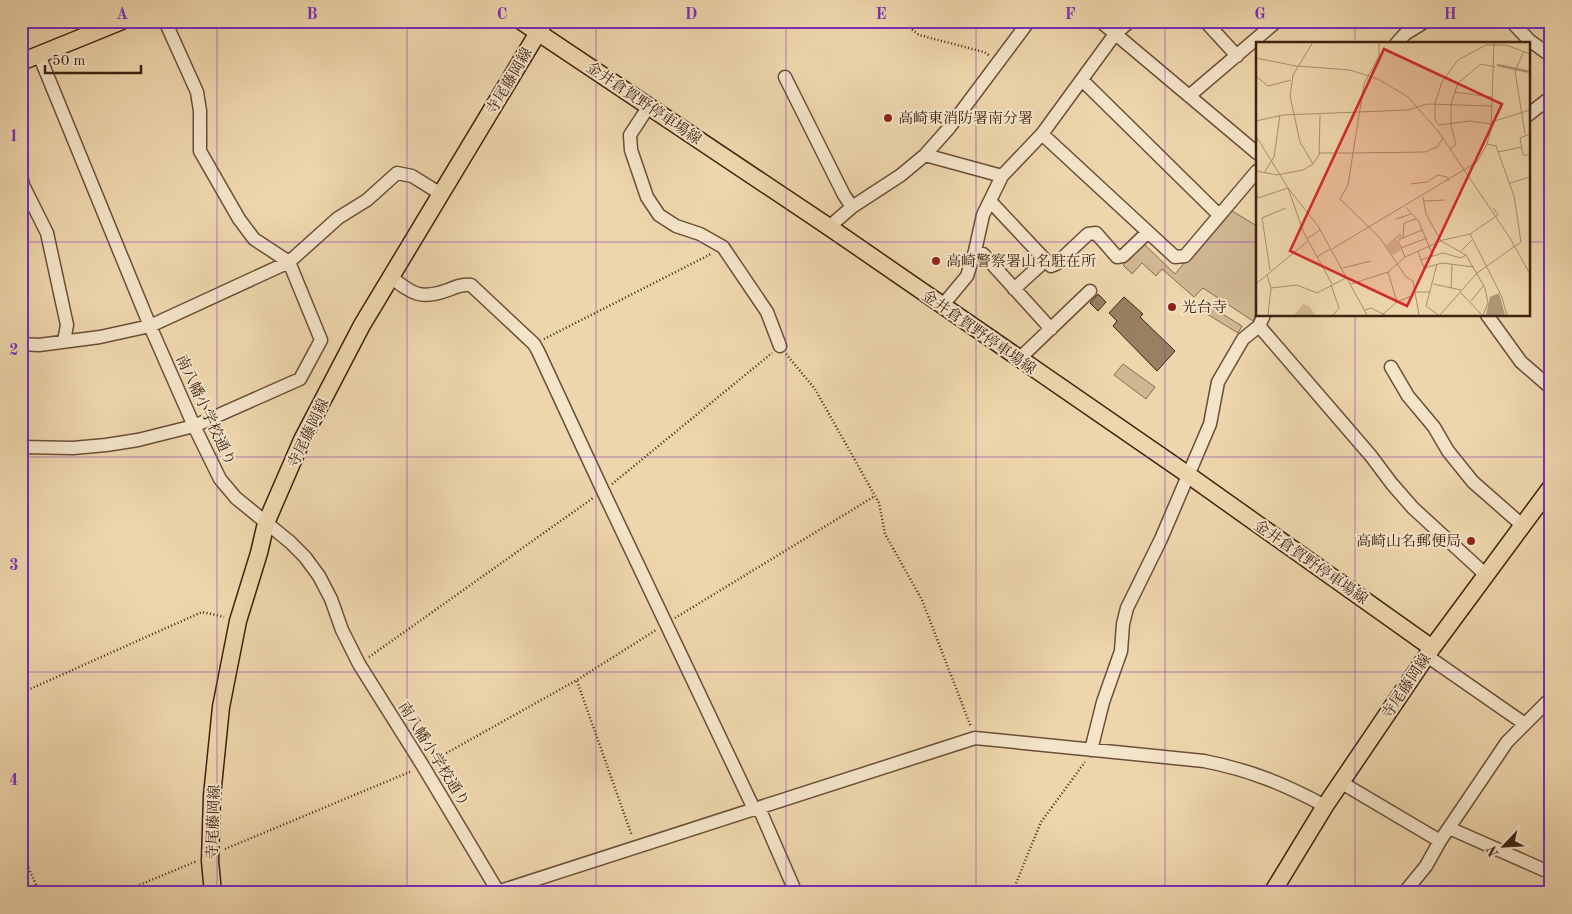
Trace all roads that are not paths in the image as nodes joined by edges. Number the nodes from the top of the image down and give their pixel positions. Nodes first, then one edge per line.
1 (122, 21) edge
2 (165, 21) edge
3 (521, 21) edge
4 (1029, 21) edge
5 (1100, 21) edge
6 (1130, 21) edge
7 (1204, 21) edge
8 (1277, 21) edge
9 (1426, 21) edge
10 (1511, 21) edge
11 (542, 26) edge
12 (1115, 34) junction
13 (1398, 42) edge
14 (38, 55) junction
15 (1236, 56) junction
16 (1551, 56) edge
17 (21, 62) edge
18 (785, 77) dead end
19 (1082, 80) junction
20 (1189, 96) junction
21 (1551, 97) edge
22 (649, 106) junction
23 (1530, 113) edge
24 (1042, 134) junction
25 (1256, 152) edge
26 (925, 154) junction
27 (1256, 172) edge
28 (21, 175) edge
29 (1002, 176) junction
30 (441, 194) junction
31 (990, 201) junction
32 (852, 207) junction
33 (1219, 215) junction
34 (830, 228) junction
35 (1148, 232) junction
36 (975, 251) junction
37 (1046, 260) junction
38 (289, 262) junction
39 (391, 277) junction
40 (1014, 289) junction
41 (1090, 292) dead end
42 (942, 306) junction
43 (1488, 316) edge
44 (1261, 320) edge
45 (150, 326) junction
46 (1051, 329) junction
47 (64, 341) junction
48 (21, 344) edge
49 (780, 346) road end
50 (1018, 359) junction
51 (1391, 367) dead end
52 (1551, 388) edge
53 (194, 426) junction
54 (21, 448) edge
55 (1187, 474) junction
56 (1551, 486) edge
57 (266, 523) junction
58 (1522, 525) junction
59 (1486, 575) junction
60 (1429, 652) junction
61 (1551, 698) edge
62 (1525, 724) junction
63 (1091, 750) junction
64 (1342, 783) junction
65 (1325, 806) junction
66 (756, 809) junction
67 (1449, 828) junction
68 (1440, 841) junction
69 (1551, 873) edge
70 (497, 892) edge
71 (213, 893) edge
72 (796, 893) edge
73 (1272, 893) edge
74 (1404, 893) edge

1 - 14 main road
2 - 38 street
3 - 11 main road, 金井倉賀野停車場線
4 - 26 street
5 - 12 street
6 - 12 street
7 - 15 street
8 - 15 street
9 - 13 street
10 - 16 street
11 - 22 main road, 金井倉賀野停車場線
11 - 30 main road, 寺尾藤岡線
12 - 19 street
12 - 20 street
14 - 17 main road
14 - 45 street, 南八幡小学校通り
15 - 20 street
18 - 32 street
19 - 24 street
19 - 33 street
20 - 25 street
21 - 23 street
22 - 34 main road, 金井倉賀野停車場線
22 - 49 street
24 - 29 street
24 - 35 street
26 - 29 street
26 - 32 street
27 - 33 street
28 - 47 street
29 - 31 street
30 - 38 street
30 - 39 main road, 寺尾藤岡線
31 - 36 street
31 - 37 street
32 - 34 street
33 - 35 street
34 - 42 main road, 金井倉賀野停車場線
35 - 37 street
36 - 40 street
36 - 42 street
37 - 40 street
38 - 45 street
38 - 53 street
39 - 57 main road, 寺尾藤岡線
39 - 66 street
40 - 46 street
41 - 46 street
42 - 50 main road, 金井倉賀野停車場線
43 - 52 street
44 - 55 street
44 - 59 street
45 - 47 street
45 - 53 street, 南八幡小学校通り
46 - 50 street
47 - 48 street
50 - 55 main road, 金井倉賀野停車場線
51 - 58 street
53 - 54 street
53 - 57 street, 南八幡小学校通り
55 - 60 main road, 金井倉賀野停車場線
55 - 63 street
56 - 58 main road, 寺尾藤岡線
57 - 70 street, 南八幡小学校通り
57 - 71 main road, 寺尾藤岡線
58 - 59 main road, 寺尾藤岡線
59 - 60 main road, 寺尾藤岡線
60 - 62 street
60 - 64 main road, 寺尾藤岡線
61 - 62 street
62 - 67 street
63 - 65 street
63 - 66 street
64 - 65 main road, 寺尾藤岡線
64 - 68 street
65 - 73 main road, 寺尾藤岡線
66 - 70 street
66 - 72 street
67 - 68 street
67 - 69 street
68 - 74 street

